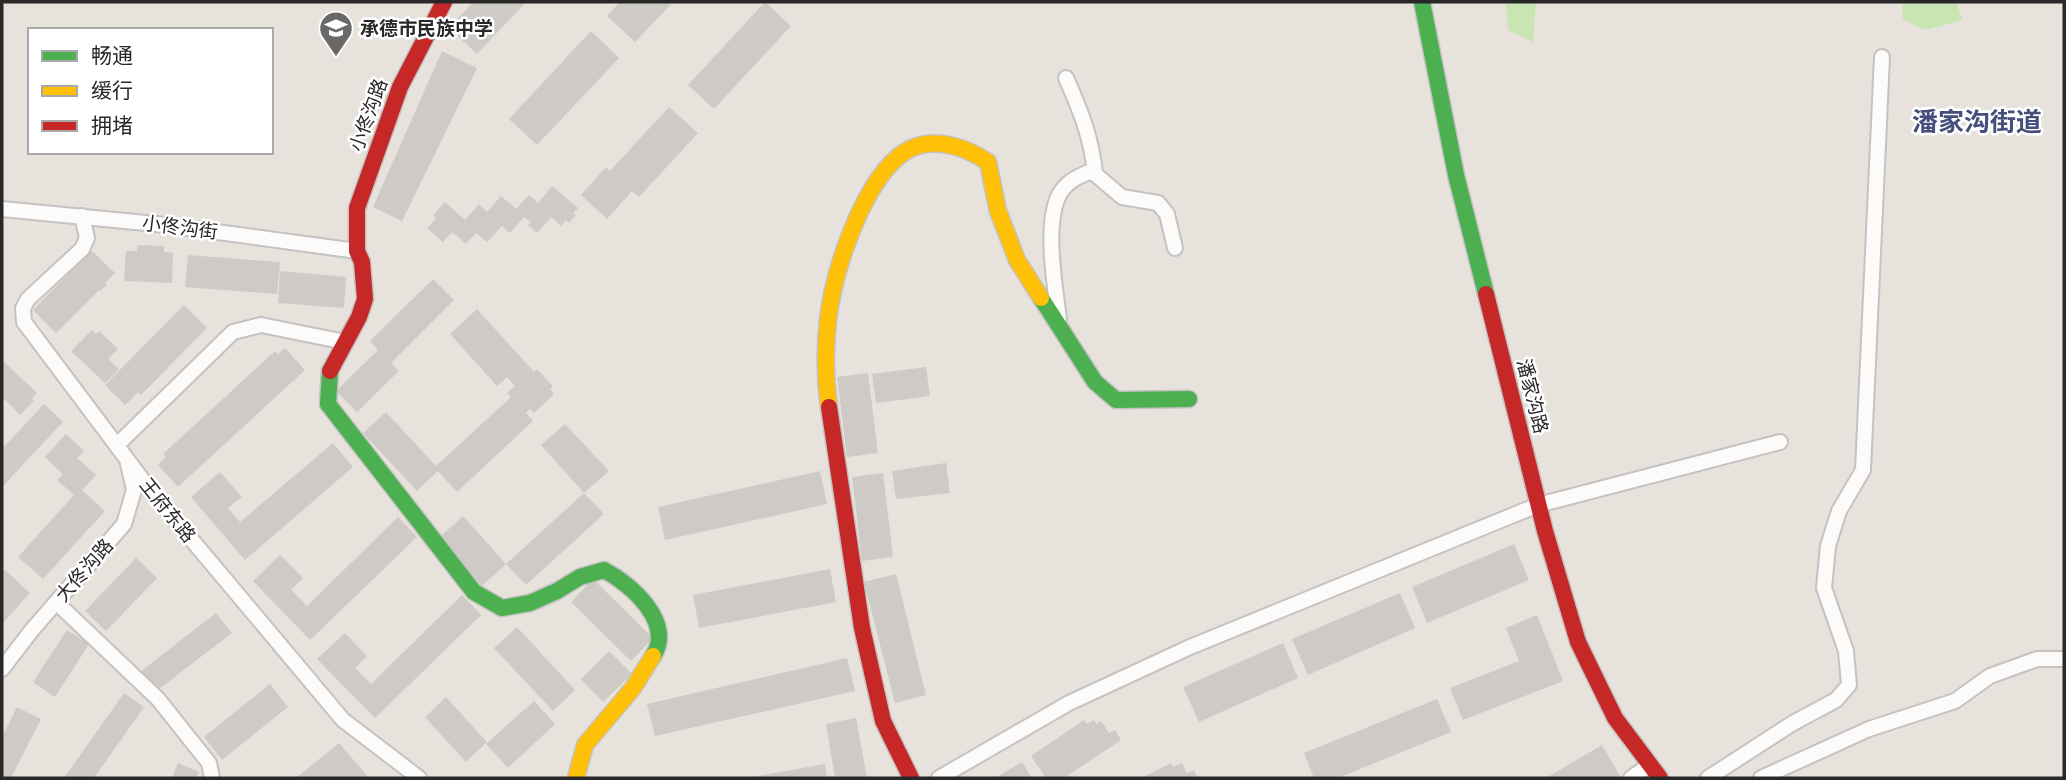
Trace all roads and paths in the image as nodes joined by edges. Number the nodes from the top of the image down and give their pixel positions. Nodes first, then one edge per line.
1 (444, 2) edge
2 (1422, 2) edge
3 (1882, 57) dead end
4 (1066, 78) dead end
5 (1095, 174) junction
6 (2, 209) edge
7 (82, 216) junction
8 (1175, 248) dead end
9 (358, 251) junction
10 (1060, 331) junction
11 (345, 342) junction
12 (1189, 399) dead end
13 (1780, 442) dead end
14 (117, 445) junction
15 (127, 459) junction
16 (1538, 506) junction
17 (56, 602) junction
18 (2064, 659) edge
19 (2, 669) edge
20 (1650, 765) junction
21 (212, 778) edge
22 (419, 778) edge
23 (576, 778) edge
24 (911, 778) edge
25 (939, 778) edge
26 (1631, 778) edge
27 (1660, 778) edge
28 (1708, 778) edge
29 (1761, 778) edge

1 - 9 street, 小佟沟路
2 - 16 street, 潘家沟路
3 - 28 street
4 - 5 street
5 - 8 street
5 - 10 street
6 - 7 street, 小佟沟街
7 - 9 street, 小佟沟街
7 - 14 street, 王府东路
9 - 11 street, 小佟沟路
10 - 12 street
10 - 24 street
11 - 14 street
11 - 23 street, 小佟沟路
13 - 16 street
14 - 15 street, 王府东路
15 - 17 street, 大佟沟路
15 - 22 street, 王府东路
16 - 20 street, 潘家沟路
16 - 25 street
17 - 19 street, 大佟沟路
17 - 21 street
18 - 29 street
20 - 26 street
20 - 27 street, 潘家沟路

